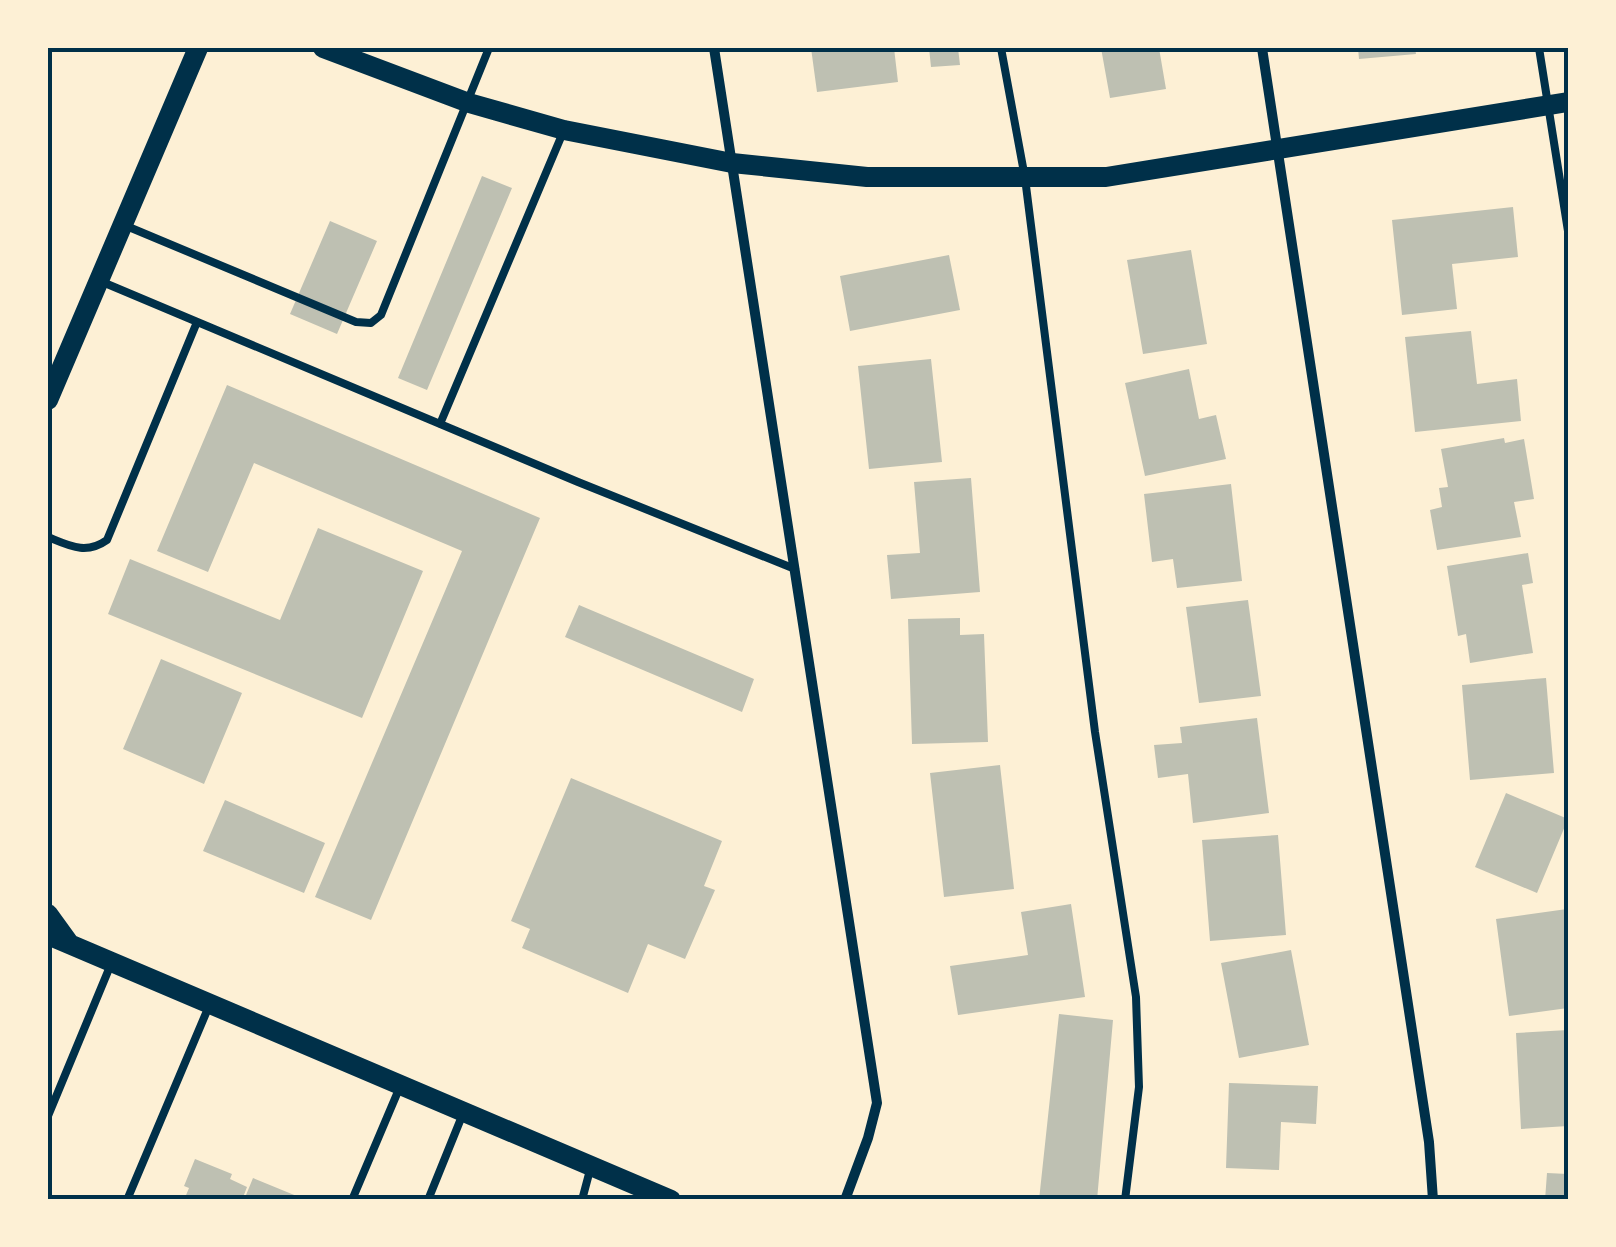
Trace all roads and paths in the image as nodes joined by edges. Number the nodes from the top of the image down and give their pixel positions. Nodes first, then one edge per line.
1 (198, 48) edge
2 (323, 48) edge
3 (489, 48) edge
4 (714, 48) edge
5 (1001, 48) edge
6 (1262, 48) edge
7 (1540, 48) edge
8 (358, 54) edge
9 (469, 103) junction
10 (1558, 104) edge
11 (564, 130) junction
12 (1278, 151) junction
13 (732, 163) junction
14 (1025, 178) junction
15 (124, 225) junction
16 (1568, 231) edge
17 (100, 282) junction
18 (197, 322) junction
19 (48, 400) edge
20 (440, 424) junction
21 (48, 538) edge
22 (795, 569) junction
23 (48, 914) edge
24 (48, 935) edge
25 (48, 944) edge
26 (70, 944) junction
27 (112, 962) junction
28 (210, 1004) junction
29 (401, 1085) junction
30 (464, 1112) junction
31 (48, 1116) edge
32 (591, 1166) junction
33 (126, 1200) edge
34 (352, 1200) edge
35 (428, 1200) edge
36 (582, 1200) edge
37 (672, 1200) edge
38 (845, 1200) edge
39 (1125, 1200) edge
40 (1433, 1200) edge

1 - 15 main road
2 - 8 main road
3 - 9 lane
4 - 13 street
5 - 14 lane
6 - 12 street
7 - 10 lane
8 - 9 main road
9 - 11 main road
9 - 15 lane
10 - 12 main road
10 - 16 lane
11 - 13 main road
11 - 20 lane
12 - 14 main road
12 - 40 street
13 - 14 main road
13 - 22 street
14 - 39 lane
15 - 17 main road
17 - 18 lane
17 - 19 main road
18 - 20 lane
18 - 21 lane
20 - 22 lane
22 - 38 street
23 - 26 main road
24 - 26 main road
25 - 26 main road
26 - 27 main road
27 - 28 main road
27 - 31 lane
28 - 29 main road
28 - 33 lane
29 - 30 main road
29 - 34 lane
30 - 32 main road
30 - 35 lane
32 - 36 lane
32 - 37 main road

